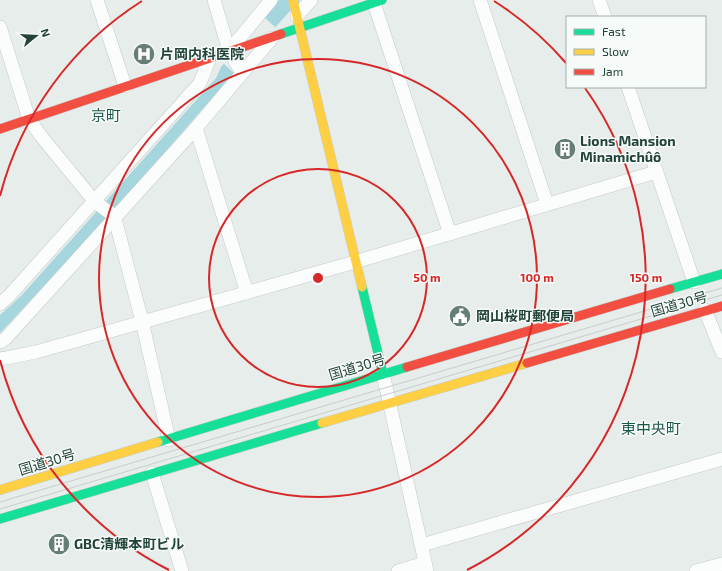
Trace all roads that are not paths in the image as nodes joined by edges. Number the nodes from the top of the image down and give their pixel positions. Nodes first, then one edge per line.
1 (97, 0) edge
2 (214, 0) edge
3 (271, 0) edge
4 (311, 0) edge
5 (480, 0) edge
6 (599, 0) edge
7 (378, 1) edge
8 (296, 13) edge
9 (605, 16) edge
10 (0, 27) edge
11 (268, 38) junction
12 (210, 58) junction
13 (236, 58) junction
14 (125, 86) junction
15 (628, 88) edge
16 (30, 119) junction
17 (196, 128) junction
18 (0, 129) edge
19 (656, 172) junction
20 (97, 203) junction
21 (548, 204) junction
22 (114, 217) junction
23 (450, 234) junction
24 (355, 262) junction
25 (722, 274) edge
26 (694, 282) junction
27 (246, 292) junction
28 (0, 304) edge
29 (722, 306) edge
30 (705, 310) junction
31 (142, 322) junction
32 (0, 342) edge
33 (722, 352) edge
34 (0, 359) edge
35 (383, 374) junction
36 (390, 403) junction
37 (169, 440) junction
38 (722, 459) edge
39 (152, 473) junction
40 (0, 490) edge
41 (0, 519) edge
42 (422, 545) junction
43 (722, 564) edge
44 (426, 567) edge
45 (182, 571) edge
46 (398, 571) edge
47 (696, 571) edge

1 - 14 street
2 - 13 street
3 - 13 street
4 - 8 street
5 - 21 street
6 - 9 street
7 - 8 main road
7 - 23 street
8 - 11 main road
8 - 24 main road
10 - 16 street
11 - 13 street
11 - 13 main road
12 - 13 main road
12 - 14 main road
12 - 20 street
13 - 17 street
14 - 16 main road
15 - 19 street
16 - 18 main road
16 - 20 street
17 - 22 street
17 - 27 street
19 - 21 street
19 - 26 street
20 - 22 street
20 - 28 street
21 - 23 street
22 - 31 street
22 - 32 street
23 - 24 street
24 - 27 street
24 - 35 main road
25 - 26 main road, 国道30号
26 - 35 main road, 国道30号
27 - 31 street
29 - 30 main road, 国道30号
30 - 33 street
30 - 36 main road, 国道30号
31 - 34 street
31 - 37 street
35 - 36 street
35 - 37 main road, 国道30号
36 - 39 main road, 国道30号
36 - 42 street
37 - 40 main road, 国道30号
38 - 42 street
39 - 41 main road, 国道30号
39 - 45 street
42 - 44 street
43 - 47 street
44 - 46 street

